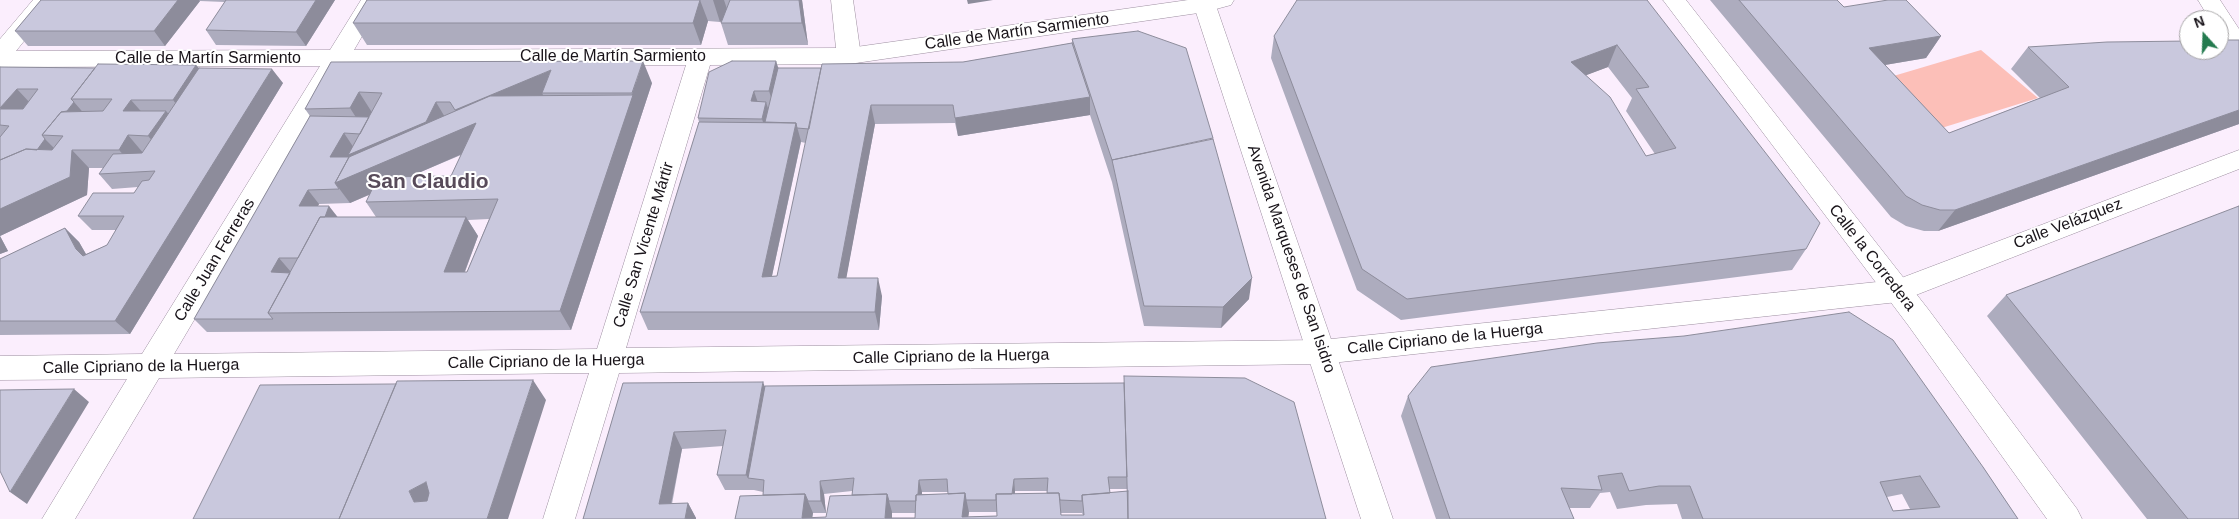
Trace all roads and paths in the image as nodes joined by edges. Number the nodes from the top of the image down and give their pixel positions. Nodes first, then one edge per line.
1 (46, 0) edge
2 (372, 0) edge
3 (842, 0) edge
4 (1674, 0) edge
5 (2209, 0) edge
6 (1210, 2) edge
7 (2239, 47) edge
8 (0, 54) edge
9 (701, 56) junction
10 (849, 56) junction
11 (337, 58) junction
12 (0, 60) edge
13 (2239, 158) edge
14 (1898, 291) junction
15 (1322, 352) junction
16 (608, 361) junction
17 (150, 366) junction
18 (0, 368) edge
19 (58, 519) edge
20 (559, 519) edge
21 (1377, 519) edge
22 (2066, 519) edge

1 - 8 street
2 - 11 street, Calle Juan Ferreras
3 - 10 street
4 - 14 street, Calle la Corredera
5 - 7 street
6 - 10 street, Calle de Martín Sarmiento
6 - 15 street, Avenida Marqueses de San Isidro
9 - 10 street, Calle de Martín Sarmiento
9 - 11 street, Calle de Martín Sarmiento
9 - 16 street, Calle San Vicente Mártir
11 - 12 street, Calle de Martín Sarmiento
11 - 17 street, Calle Juan Ferreras
13 - 14 street, Calle Velázquez
14 - 15 street, Calle Cipriano de la Huerga
14 - 22 street, Calle la Corredera
15 - 16 street, Calle Cipriano de la Huerga
15 - 21 street, Avenida Marqueses de San Isidro
16 - 17 street, Calle Cipriano de la Huerga
16 - 20 street, Calle San Vicente Mártir
17 - 18 street, Calle Cipriano de la Huerga
17 - 19 street, Calle Juan Ferreras

